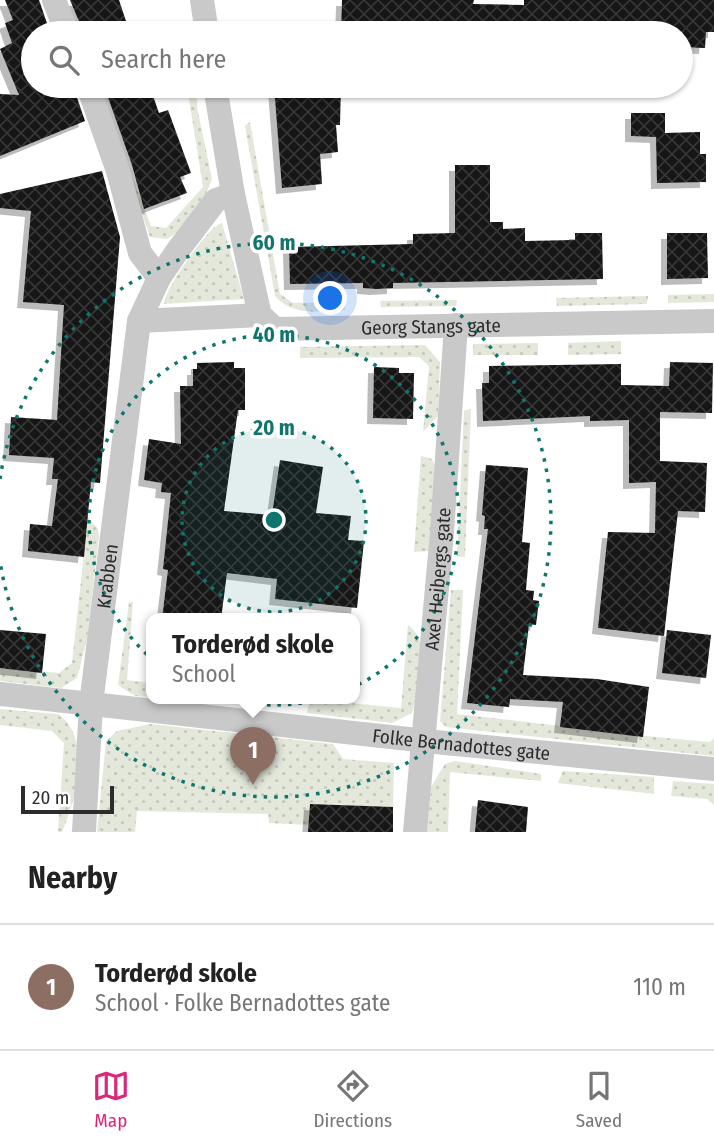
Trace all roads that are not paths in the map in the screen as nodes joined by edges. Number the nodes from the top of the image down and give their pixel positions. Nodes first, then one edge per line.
1 (54, 0) edge
2 (202, 0) edge
3 (62, 21) edge
4 (205, 21) edge
5 (92, 98) edge
6 (217, 98) edge
7 (233, 194) junction
8 (159, 278) junction
9 (260, 315) junction
10 (139, 321) junction
11 (714, 321) edge
12 (456, 325) junction
13 (0, 694) edge
14 (91, 704) junction
15 (424, 740) junction
16 (714, 769) edge
17 (84, 832) edge
18 (415, 832) edge

1 - 3 street
2 - 4 street
5 - 8 street
6 - 7 street
7 - 8 street, Krabben
7 - 9 street
8 - 10 street, Krabben
9 - 10 street
9 - 12 street, Georg Stangs gate
10 - 14 street, Krabben
11 - 12 street, Georg Stangs gate
12 - 15 street, Axel Heibergs gate
13 - 14 street, Folke Bernadottes gate
14 - 15 street, Folke Bernadottes gate
14 - 17 street, Krabben
15 - 16 street, Folke Bernadottes gate
15 - 18 street, Axel Heibergs gate

